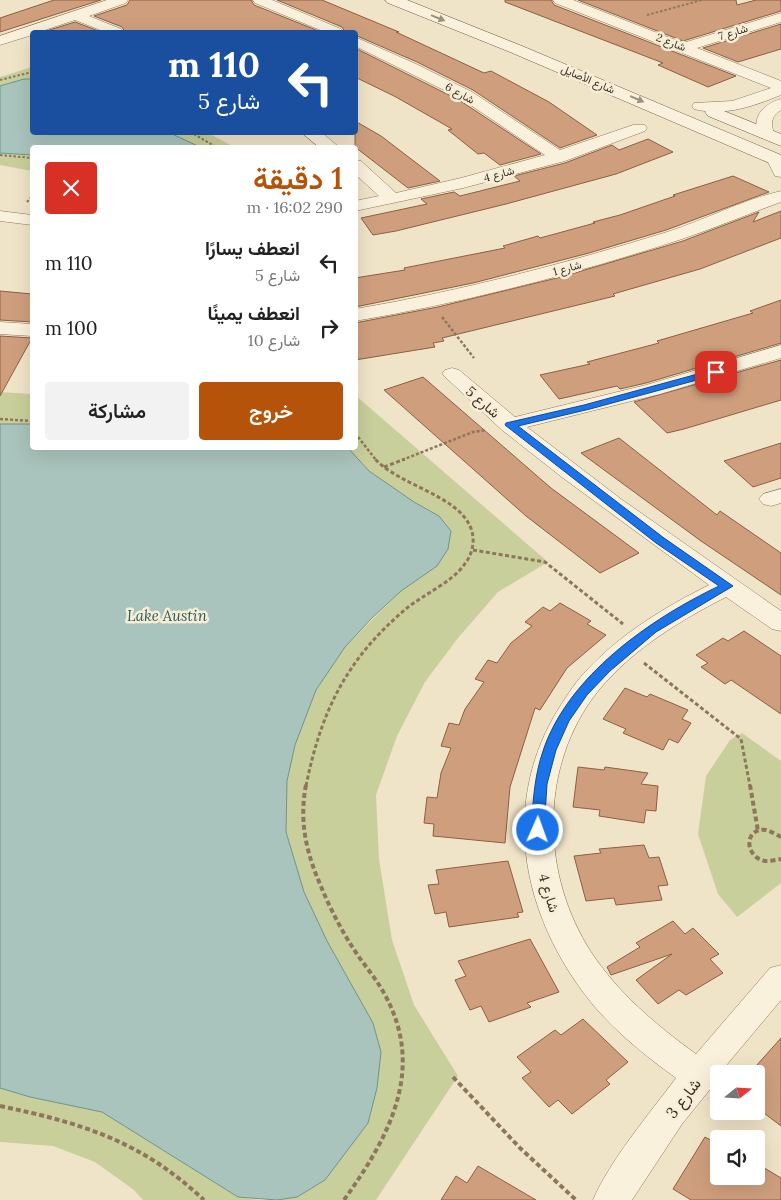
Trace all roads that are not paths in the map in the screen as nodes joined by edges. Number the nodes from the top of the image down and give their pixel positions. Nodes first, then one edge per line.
1 (121, 0) edge
2 (260, 0) edge
3 (393, 0) edge
4 (562, 0) edge
5 (77, 16) junction
6 (781, 17) edge
7 (36, 30) edge
8 (111, 30) edge
9 (331, 30) edge
10 (30, 32) edge
11 (0, 42) edge
12 (358, 42) edge
13 (685, 47) junction
14 (781, 87) edge
15 (683, 99) dead end
16 (747, 104) junction
17 (700, 106) junction
18 (777, 109) edge
19 (639, 128) dead end
20 (313, 135) edge
21 (774, 138) edge
22 (328, 145) edge
23 (559, 157) junction
24 (779, 165) edge
25 (358, 168) edge
26 (778, 194) edge
27 (393, 199) junction
28 (358, 205) edge
29 (3, 220) edge
30 (30, 220) edge
31 (358, 314) edge
32 (0, 328) edge
33 (30, 330) edge
34 (781, 350) edge
35 (452, 374) dead end
36 (510, 425) junction
37 (727, 586) junction
38 (781, 623) edge
39 (781, 978) edge
40 (700, 1076) junction
41 (611, 1200) edge

1 - 5 street
2 - 9 street
3 -> 24 main road, شارع الأصايل
4 - 13 street, شارع 2
5 - 7 street
5 - 8 street
6 - 13 street, شارع 7
10 - 11 street
12 - 23 street, شارع 6
13 - 14 street, شارع 2
14 - 16 street
15 - 17 main road
16 - 17 street
16 - 18 street
17 - 21 main road
18 - 21 street
19 - 23 street, شارع 4
20 - 22 street
23 - 27 street, شارع 4
25 - 27 street
26 - 31 street, شارع 1
27 - 28 street, شارع 4
29 - 30 street
32 - 33 street
34 - 36 street
35 - 36 street, شارع 5
36 - 37 street, شارع 5
37 - 38 street, شارع 5
37 - 40 street, شارع 4
39 - 40 street, شارع 3
40 - 41 street, شارع 3

